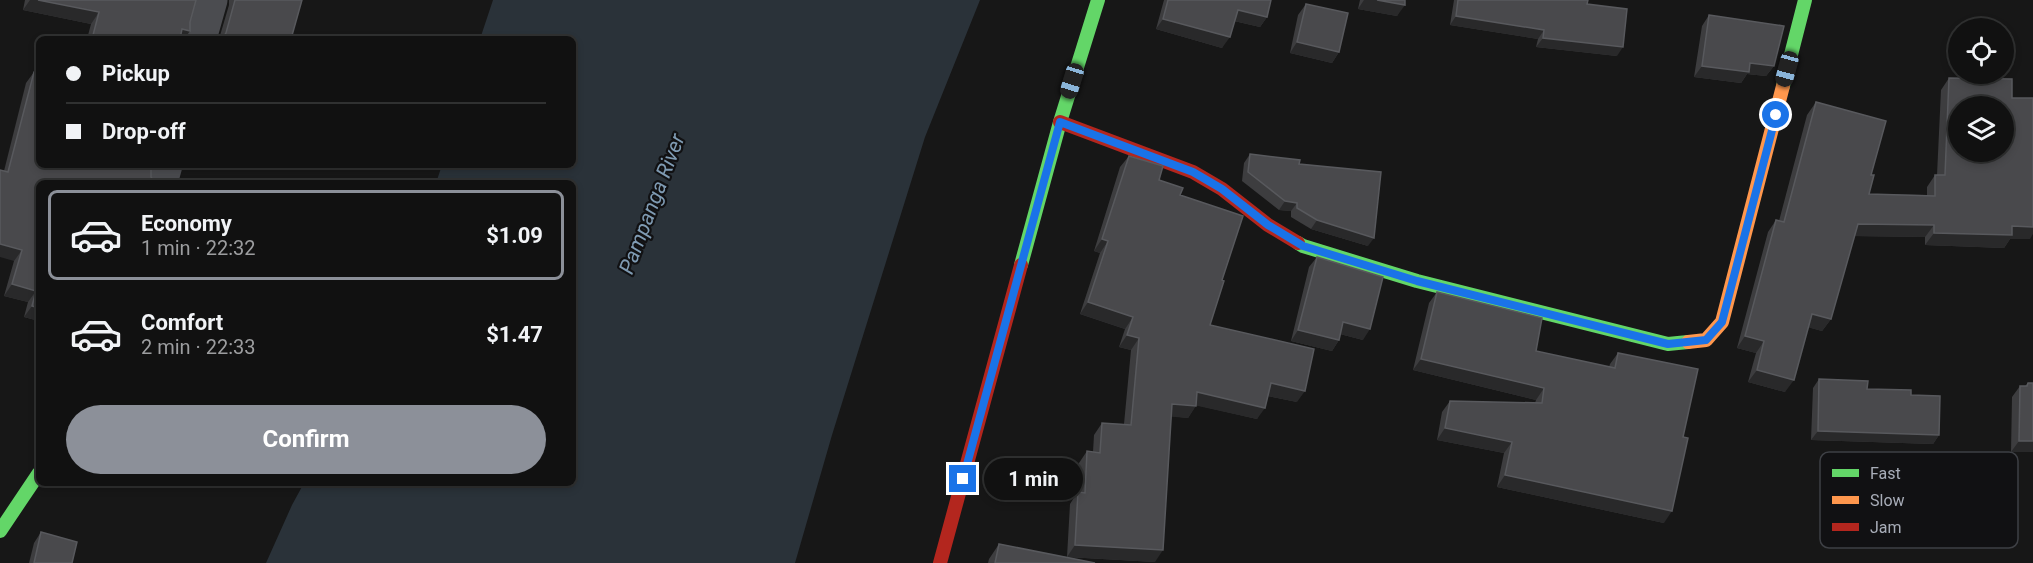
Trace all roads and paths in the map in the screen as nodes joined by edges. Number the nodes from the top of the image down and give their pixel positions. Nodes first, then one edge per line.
1 (211, 0) edge
2 (1098, 0) edge
3 (1805, 0) edge
4 (202, 36) edge
5 (1060, 122) junction
6 (36, 477) edge
7 (0, 531) edge
8 (940, 563) edge

1 - 4 street
2 - 5 street
3 - 5 street
5 - 8 street
6 - 7 street

